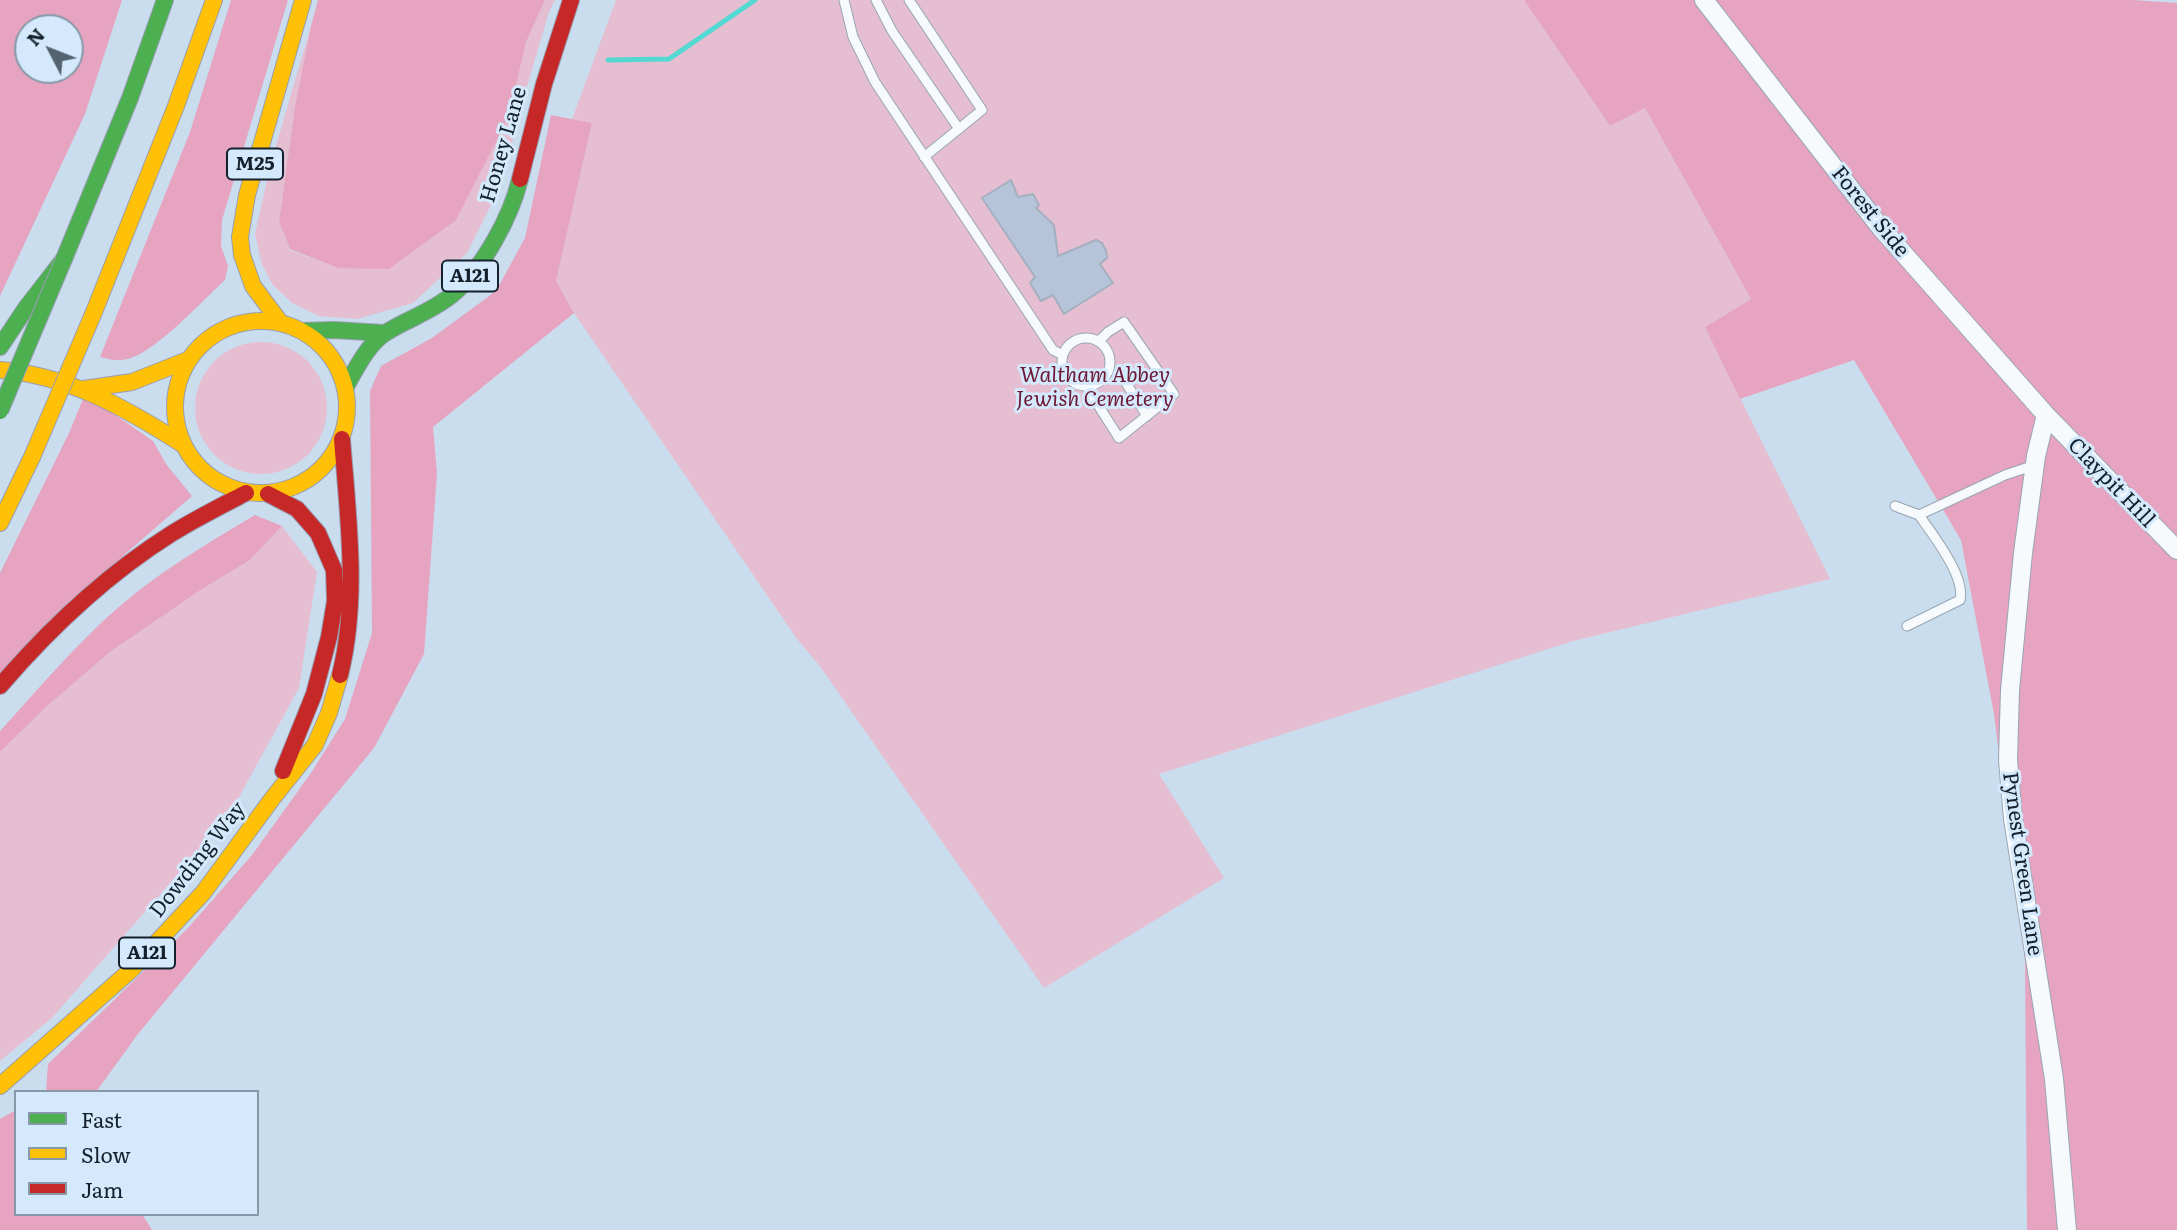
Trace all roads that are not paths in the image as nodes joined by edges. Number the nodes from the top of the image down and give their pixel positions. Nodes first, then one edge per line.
1 (165, 0) edge
2 (214, 0) edge
3 (303, 0) edge
4 (571, 0) edge
5 (845, 0) edge
6 (876, 0) edge
7 (909, 0) edge
8 (1704, 0) edge
9 (959, 129) junction
10 (925, 157) junction
11 (64, 259) junction
12 (280, 322) junction
13 (302, 331) junction
14 (384, 333) junction
15 (1099, 341) junction
16 (0, 347) edge
17 (1063, 355) junction
18 (190, 359) junction
19 (0, 370) edge
20 (1121, 375) dead end
21 (1086, 386) junction
22 (345, 388) junction
23 (84, 389) junction
24 (0, 411) edge
25 (2046, 415) junction
26 (1147, 416) junction
27 (342, 439) junction
28 (182, 444) junction
29 (2035, 466) junction
30 (246, 493) junction
31 (268, 494) junction
32 (1895, 506) dead end
33 (1919, 515) junction
34 (0, 523) edge
35 (2177, 550) edge
36 (1907, 626) dead end
37 (0, 686) edge
38 (271, 800) junction
39 (0, 1086) edge
40 (2067, 1230) edge

1 - 11 main road
2 - 34 main road, bridge
3 - 12 main road, M25
4 - 14 main road, Honey Lane / A121
5 - 10 lane
6 - 9 lane
7 - 9 lane
8 - 25 street, Forest Side
9 - 10 lane
10 - 17 lane
11 - 16 main road, bridge
11 - 24 main road, bridge
12 - 13 main road
12 - 18 main road
13 - 14 main road, Honey Lane / A121
13 - 22 main road
14 - 22 main road, Honey Lane / A121
15 - 17 lane
15 - 21 lane
15 - 26 lane
17 - 21 lane
18 - 23 main road
18 - 28 main road
19 - 23 main road
20 - 26 lane
21 - 26 lane
22 - 27 main road
23 - 28 main road
25 - 29 street, Pynest Green Lane
25 - 35 street, Claypit Hill
27 - 31 main road
27 - 38 main road, Dowding Way / A121
28 - 30 main road
29 - 33 lane
29 - 40 street, Pynest Green Lane
30 - 31 main road
30 - 37 main road
31 - 38 main road, Dowding Way / A121
32 - 33 lane
33 - 36 lane
38 - 39 main road, Dowding Way / A121

